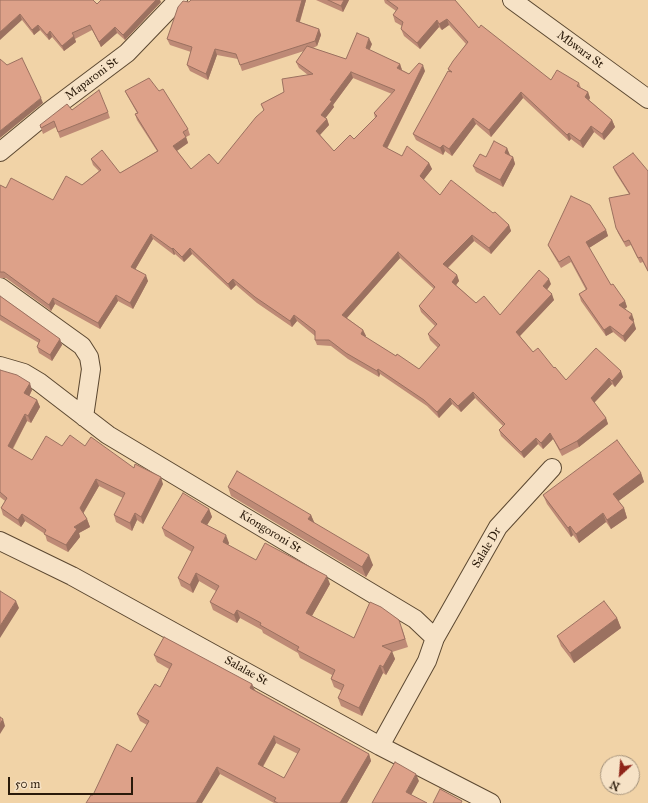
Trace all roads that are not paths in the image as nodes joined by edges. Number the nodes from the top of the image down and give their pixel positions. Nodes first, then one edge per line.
1 (178, 0) edge
2 (512, 0) edge
3 (648, 99) edge
4 (0, 152) edge
5 (0, 287) edge
6 (0, 366) edge
7 (84, 417) junction
8 (552, 468) dead end
9 (0, 541) edge
10 (435, 638) junction
11 (380, 746) junction
12 (491, 803) edge

1 - 4 street, Maparoni St
2 - 3 street, Mbwara St
5 - 7 street
6 - 7 street, Kiongoroni St
7 - 10 street, Kiongoroni St
8 - 10 street, Salale Dr
9 - 11 street, Salalae St
10 - 11 street
11 - 12 street, Salalae St

